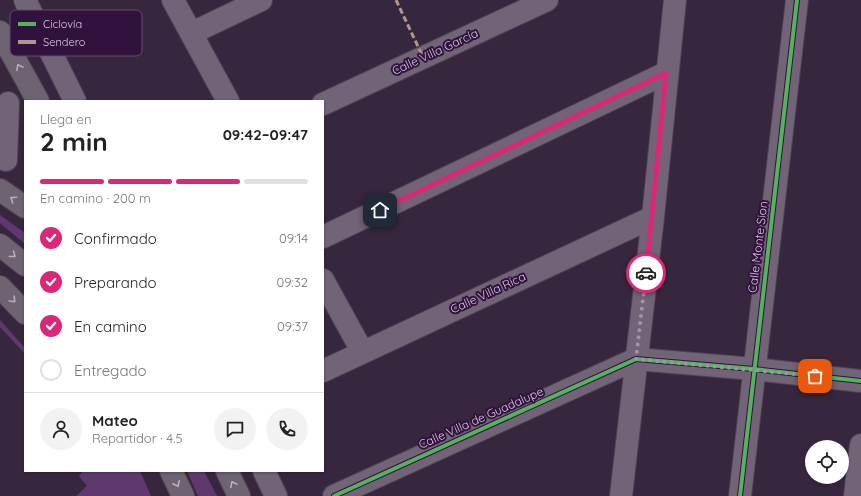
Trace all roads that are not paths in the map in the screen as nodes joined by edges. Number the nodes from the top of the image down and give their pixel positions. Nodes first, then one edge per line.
1 (25, 0) edge
2 (173, 0) edge
3 (261, 0) edge
4 (547, 0) edge
5 (675, 0) edge
6 (797, 0) edge
7 (30, 10) edge
8 (0, 32) edge
9 (192, 33) junction
10 (10, 50) edge
11 (13, 56) edge
12 (53, 56) edge
13 (666, 73) junction
14 (37, 100) edge
15 (75, 100) edge
16 (227, 100) edge
17 (6, 103) dead end
18 (324, 104) edge
19 (4, 158) dead end
20 (0, 190) edge
21 (24, 206) edge
22 (653, 217) junction
23 (324, 237) edge
24 (0, 245) edge
25 (24, 264) edge
26 (324, 282) edge
27 (0, 288) edge
28 (24, 312) edge
29 (362, 351) junction
30 (636, 359) junction
31 (754, 369) junction
32 (324, 370) edge
33 (861, 381) edge
34 (861, 445) edge
35 (171, 472) edge
36 (227, 472) edge
37 (264, 472) edge
38 (183, 496) edge
39 (239, 496) edge
40 (276, 496) edge
41 (334, 496) edge
42 (621, 496) edge
43 (740, 496) edge
44 (855, 496) edge

1 - 7 street
2 - 9 street
3 - 9 street
4 - 18 street, Calle Villa García
5 - 13 street
6 - 31 street, Calle Monte Sion
10 -> 8 main road
9 - 16 street
14 -> 11 main road
12 - 15 street
13 - 22 street
13 - 23 street
17 - 19 street
21 -> 20 main road
22 - 29 street, Calle Villa Rica
22 - 30 street
24 -> 25 main road
26 - 29 street
27 -> 28 main road
29 - 32 street, Calle Villa Rica
30 - 31 street
30 - 41 street, Calle Villa de Guadalupe
30 - 42 street
31 - 33 street
31 - 43 street, Calle Monte Sion
34 - 44 street
35 -> 38 main road
39 -> 36 main road
37 - 40 street

